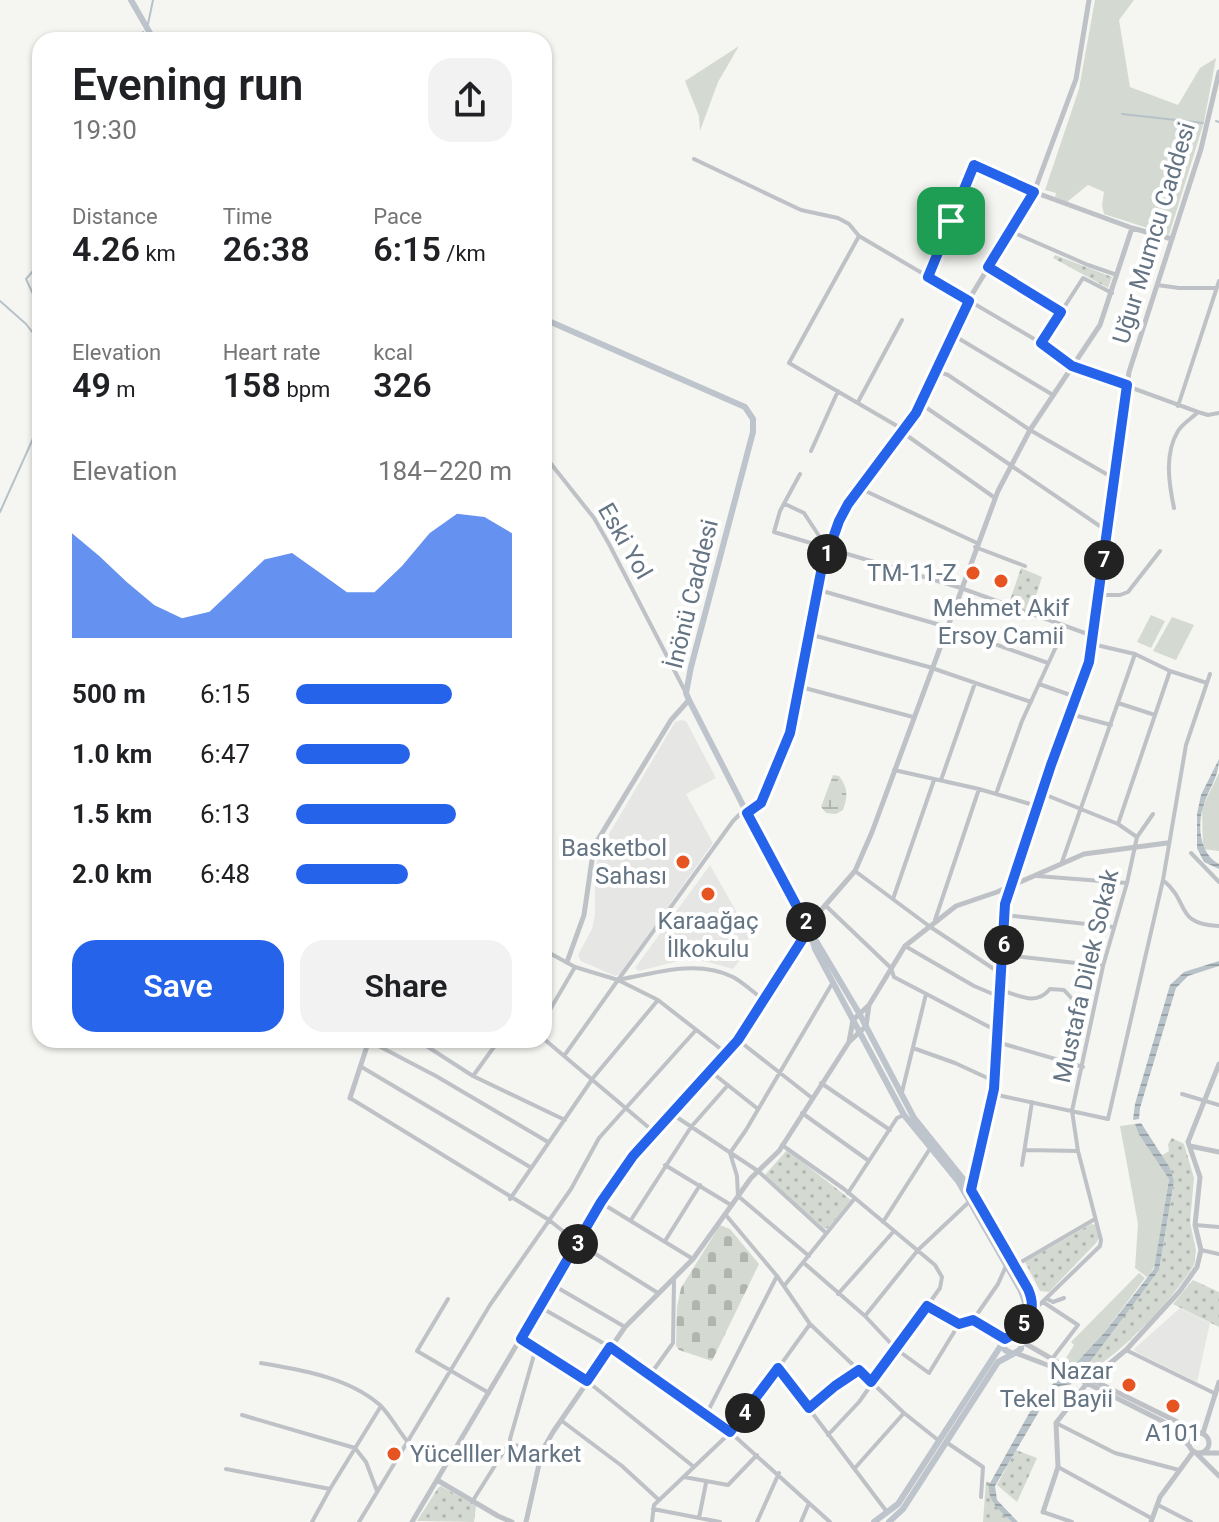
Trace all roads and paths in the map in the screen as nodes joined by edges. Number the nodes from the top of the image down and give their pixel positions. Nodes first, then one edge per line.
1 (131, 0) edge
2 (1089, 0) edge
3 (149, 32) edge
4 (1219, 72) edge
5 (694, 159) dead end
6 (1034, 192) junction
7 (1132, 228) junction
8 (1010, 231) junction
9 (859, 236) junction
10 (1172, 239) junction
11 (988, 267) junction
12 (1117, 275) junction
13 (928, 277) junction
14 (1219, 281) edge
15 (1157, 285) junction
16 (1217, 292) edge
17 (1112, 293) junction
18 (969, 301) junction
19 (1061, 312) junction
20 (902, 320) dead end
21 (552, 323) edge
22 (953, 335) junction
23 (1041, 343) junction
24 (1072, 366) junction
25 (936, 371) junction
26 (1127, 385) junction
27 (838, 391) junction
28 (1053, 395) junction
29 (858, 402) junction
30 (921, 404) junction
31 (1178, 406) junction
32 (1198, 412) junction
33 (1219, 413) edge
34 (1030, 430) junction
35 (903, 431) junction
36 (811, 451) dead end
37 (552, 465) edge
38 (1012, 465) junction
39 (800, 474) dead end
40 (1115, 480) junction
41 (859, 488) junction
42 (995, 498) junction
43 (784, 503) junction
44 (1174, 508) dead end
45 (1108, 532) junction
46 (976, 545) junction
47 (828, 550) junction
48 (1160, 551) dead end
49 (1025, 566) dead end
50 (961, 588) junction
51 (819, 590) junction
52 (1099, 595) junction
53 (947, 627) junction
54 (1065, 627) junction
55 (809, 634) junction
56 (1092, 640) junction
57 (1135, 654) junction
58 (1048, 663) junction
59 (932, 668) junction
60 (1170, 671) junction
61 (1210, 674) dead end
62 (975, 683) junction
63 (1207, 683) junction
64 (1039, 684) junction
65 (801, 687) junction
66 (687, 697) junction
67 (1076, 697) junction
68 (1031, 702) junction
69 (1118, 703) junction
70 (1070, 714) junction
71 (1155, 715) junction
72 (913, 717) junction
73 (1111, 725) junction
74 (894, 770) junction
75 (938, 780) junction
76 (979, 789) junction
77 (1041, 793) junction
78 (996, 794) junction
79 (1037, 806) junction
80 (1081, 807) junction
81 (746, 811) junction
82 (1153, 814) dead end
83 (1118, 824) junction
84 (1137, 837) junction
85 (1167, 843) junction
86 (1135, 846) junction
87 (1191, 853) dead end
88 (1062, 862) junction
89 (855, 871) junction
90 (1034, 875) junction
91 (1163, 880) junction
92 (1219, 882) edge
93 (1127, 883) junction
94 (1010, 886) junction
95 (893, 899) junction
96 (825, 905) junction
97 (1004, 915) junction
98 (935, 920) junction
99 (929, 926) junction
100 (1219, 926) edge
101 (1113, 927) junction
102 (809, 929) junction
103 (905, 946) junction
104 (552, 954) edge
105 (1004, 955) junction
106 (567, 962) junction
107 (1103, 966) junction
108 (575, 967) junction
109 (891, 968) junction
110 (1001, 974) junction
111 (618, 980) junction
112 (833, 982) junction
113 (1000, 993) junction
114 (926, 994) junction
115 (658, 1000) junction
116 (764, 1000) junction
117 (1075, 1002) dead end
118 (869, 1005) junction
119 (552, 1006) edge
120 (859, 1013) junction
121 (853, 1020) junction
122 (866, 1026) junction
123 (696, 1030) junction
124 (859, 1031) junction
125 (998, 1032) junction
126 (738, 1040) junction
127 (849, 1042) junction
128 (997, 1042) junction
129 (552, 1046) edge
130 (366, 1048) edge
131 (382, 1048) edge
132 (429, 1048) edge
133 (493, 1048) edge
134 (913, 1048) junction
135 (726, 1053) junction
136 (564, 1056) junction
137 (1219, 1064) edge
138 (360, 1066) junction
139 (1083, 1067) junction
140 (710, 1071) junction
141 (780, 1071) junction
142 (473, 1076) junction
143 (593, 1078) junction
144 (994, 1081) junction
145 (821, 1083) junction
146 (728, 1085) junction
147 (993, 1094) junction
148 (1182, 1094) dead end
149 (901, 1095) junction
150 (350, 1098) joint
151 (812, 1098) junction
152 (1203, 1100) junction
153 (1032, 1102) junction
154 (1219, 1105) edge
155 (626, 1108) junction
156 (758, 1109) junction
157 (1072, 1111) junction
158 (670, 1113) junction
159 (802, 1113) junction
160 (904, 1115) junction
161 (565, 1120) junction
162 (691, 1127) junction
163 (890, 1130) junction
164 (654, 1132) junction
165 (548, 1142) junction
166 (782, 1145) junction
167 (1190, 1146) junction
168 (931, 1147) junction
169 (1025, 1150) junction
170 (1078, 1151) junction
171 (1219, 1152) edge
172 (730, 1153) junction
173 (869, 1161) junction
174 (665, 1165) junction
175 (1022, 1165) dead end
176 (531, 1168) junction
177 (758, 1171) junction
178 (700, 1185) junction
179 (971, 1190) junction
180 (848, 1193) junction
181 (738, 1196) junction
182 (855, 1198) junction
183 (510, 1199) junction
184 (600, 1201) junction
185 (970, 1201) junction
186 (731, 1205) junction
187 (725, 1214) junction
188 (1095, 1219) junction
189 (549, 1220) junction
190 (631, 1220) junction
191 (883, 1222) junction
192 (1195, 1225) junction
193 (1219, 1227) edge
194 (894, 1231) junction
195 (826, 1233) junction
196 (665, 1241) junction
197 (578, 1243) junction
198 (918, 1250) junction
199 (1201, 1250) junction
200 (1219, 1254) edge
201 (809, 1256) junction
202 (693, 1259) junction
203 (804, 1263) junction
204 (1007, 1264) junction
205 (1016, 1265) junction
206 (674, 1280) junction
207 (780, 1281) junction
208 (553, 1285) junction
209 (658, 1294) junction
210 (838, 1294) junction
211 (1064, 1298) dead end
212 (448, 1299) dead end
213 (1045, 1301) junction
214 (927, 1306) junction
215 (540, 1307) junction
216 (1032, 1311) junction
217 (865, 1316) junction
218 (973, 1320) junction
219 (810, 1324) junction
220 (959, 1324) junction
221 (625, 1327) junction
222 (1006, 1338) junction
223 (521, 1339) junction
224 (1021, 1340) junction
225 (610, 1347) junction
226 (536, 1348) junction
227 (896, 1349) junction
228 (1126, 1350) junction
229 (1015, 1353) junction
230 (1052, 1359) junction
231 (261, 1363) dead end
232 (778, 1368) junction
233 (1065, 1369) junction
234 (859, 1370) junction
235 (451, 1371) junction
236 (650, 1375) junction
237 (587, 1381) junction
238 (1089, 1381) junction
239 (871, 1382) junction
240 (1219, 1382) edge
241 (489, 1393) junction
242 (1216, 1394) junction
243 (381, 1406) junction
244 (809, 1408) junction
245 (904, 1413) junction
246 (242, 1415) dead end
247 (706, 1415) junction
248 (560, 1420) junction
249 (1056, 1423) junction
250 (730, 1432) junction
251 (1201, 1433) junction
252 (828, 1435) junction
253 (938, 1440) junction
254 (407, 1441) junction
255 (1209, 1441) junction
256 (946, 1442) junction
257 (1219, 1443) edge
258 (511, 1446) junction
259 (355, 1448) junction
260 (542, 1451) junction
261 (1195, 1451) junction
262 (1219, 1453) edge
263 (757, 1455) junction
264 (694, 1467) junction
265 (1058, 1467) junction
266 (226, 1469) dead end
267 (855, 1469) junction
268 (1179, 1470) junction
269 (779, 1473) junction
270 (1219, 1476) edge
271 (684, 1477) junction
272 (437, 1480) junction
273 (706, 1483) junction
274 (330, 1489) junction
275 (377, 1491) junction
276 (981, 1497) dead end
277 (659, 1500) junction
278 (472, 1502) junction
279 (809, 1503) junction
280 (1157, 1504) junction
281 (653, 1509) junction
282 (1043, 1512) joint
283 (889, 1513) junction
284 (699, 1518) junction
285 (497, 1519) edge
286 (1151, 1520) edge
287 (312, 1522) edge
288 (359, 1522) edge
289 (413, 1522) edge
290 (512, 1522) edge
291 (526, 1522) edge
292 (652, 1522) edge
293 (720, 1522) edge
294 (757, 1522) edge
295 (801, 1522) edge
296 (830, 1522) edge
297 (874, 1522) edge
298 (889, 1522) edge
299 (1072, 1522) edge
300 (1191, 1522) edge

1 - 3 main road
2 - 6 street
4 - 10 street, Uğur Mumcu Caddesi
5 - 9 street
6 - 7 street
6 - 8 street
6 - 13 street
7 - 10 street
7 - 12 street
8 - 11 street
8 - 12 street
9 - 13 street
9 - 27 street
10 - 15 street, Uğur Mumcu Caddesi
11 - 18 street
11 - 19 street
12 - 17 street
13 - 18 street
14 - 16 street
15 - 16 street
15 - 26 street, Uğur Mumcu Caddesi
16 - 31 street
17 - 19 street
17 - 24 street
18 - 22 street
18 - 23 street
19 - 23 street
20 - 29 street
21 - 66 main road, İnönü Caddesi
22 - 25 street
22 - 28 street
23 - 24 street
24 - 26 street
24 - 28 street
25 - 30 street
25 - 34 street
26 - 31 street
26 - 40 street, Uğur Mumcu Caddesi
27 - 29 street
27 - 36 street
28 - 34 street
29 - 35 street
30 - 35 street
30 - 38 street
31 - 32 street
32 - 33 street
32 - 44 street
34 - 38 street
34 - 40 street
35 - 41 street
35 - 42 street
37 - 66 street, Eski Yol
38 - 42 street
38 - 45 street
39 - 43 street
40 - 45 street, Uğur Mumcu Caddesi
41 - 46 street
41 - 47 street
42 - 46 street
43 - 47 street
43 - 47 street
45 - 52 street, Uğur Mumcu Caddesi
46 - 49 street
46 - 50 street
47 - 50 street
47 - 51 street
48 - 52 street
50 - 53 street
50 - 54 street
51 - 53 street
51 - 55 street
52 - 56 street, Uğur Mumcu Caddesi
53 - 58 street
53 - 59 street
54 - 56 street
54 - 58 street
55 - 59 street
55 - 65 street
56 - 57 street
56 - 67 street, Uğur Mumcu Caddesi
57 - 60 street
57 - 69 street
58 - 64 street
59 - 62 street
59 - 72 street
60 - 63 street
60 - 71 street
61 - 63 street
62 - 68 street
62 - 75 street
63 - 85 street
64 - 67 street
64 - 68 street
65 - 72 street
65 - 81 street
66 - 81 main road, İnönü Caddesi
66 - 106 street
67 - 70 street, Uğur Mumcu Caddesi
68 - 78 street
69 - 71 street
69 - 73 street
70 - 73 street
70 - 77 street, Uğur Mumcu Caddesi
71 - 83 street
72 - 74 street
73 - 80 street
74 - 75 street
74 - 89 street
75 - 76 street
75 - 95 street
76 - 78 street
76 - 98 street
77 - 79 street, Uğur Mumcu Caddesi
77 - 80 street
78 - 79 street
79 - 94 street, Uğur Mumcu Caddesi
80 - 83 street
80 - 88 street
81 - 102 main road, İnönü Caddesi
81 - 111 street
82 - 84 street, Mustafa Dilek Sokak
83 - 84 street
84 - 86 street, Mustafa Dilek Sokak
85 - 86 street
85 - 91 street
86 - 88 street
86 - 93 street, Mustafa Dilek Sokak
87 - 92 street
88 - 90 street
89 - 95 street
89 - 96 street
90 - 93 street
90 - 94 street
91 - 100 street
91 - 157 street
93 - 101 street, Mustafa Dilek Sokak
94 - 97 street, Uğur Mumcu Caddesi
94 - 98 street
95 - 99 street
96 - 102 street
96 - 109 street
97 - 101 street
97 - 105 street, Uğur Mumcu Caddesi
98 - 99 street
99 - 103 street
99 - 110 street
101 - 107 street, Mustafa Dilek Sokak
102 - 112 main road, İnönü Caddesi
102 - 116 street
102 - 120 main road, İnönü Caddesi
103 - 109 street
103 - 113 street
104 - 106 street
105 - 107 street
105 - 110 street, Uğur Mumcu Caddesi
106 - 108 street
107 - 139 street, Mustafa Dilek Sokak
108 - 111 street
108 - 119 street
109 - 114 street
109 - 118 street
110 - 113 street, Uğur Mumcu Caddesi
111 - 115 street
111 - 116 street
111 - 136 street
112 - 121 main road, İnönü Caddesi
112 - 141 street
113 - 117 street
113 - 125 street, Uğur Mumcu Caddesi
114 - 125 street
114 - 134 street
115 - 123 street
115 - 143 street
116 - 126 street
118 - 120 street
118 - 122 street
120 - 121 street
120 - 122 main road, İnönü Caddesi
121 - 124 main road, İnönü Caddesi
121 - 127 street
122 - 124 street
122 - 149 main road, İnönü Caddesi
123 - 135 street
123 - 155 street
124 - 127 street
124 - 160 main road, İnönü Caddesi
125 - 128 street, Uğur Mumcu Caddesi
126 - 135 street
126 - 141 street
127 - 145 street
128 - 139 street
128 - 144 street, Uğur Mumcu Caddesi
129 - 136 street
130 - 138 street
131 - 165 street
132 - 142 street
133 - 142 street
134 - 144 street
134 - 149 street
135 - 140 street
136 - 143 street
137 - 152 street
138 - 150 street
138 - 176 street
139 - 157 street, Mustafa Dilek Sokak
140 - 146 street
140 - 158 street
141 - 151 street
141 - 156 street
142 - 161 street
143 - 155 street
143 - 161 street
144 - 147 street, Uğur Mumcu Caddesi
145 - 151 street
145 - 163 street
146 - 156 street
146 - 162 street
147 - 153 street
147 - 179 street, Uğur Mumcu Caddesi
148 - 152 street
149 - 179 main road, İnönü Caddesi
150 - 183 street
151 - 159 street
152 - 154 street
152 - 167 street
153 - 157 street
153 - 169 street
155 - 164 street
155 - 189 street
156 - 172 street
157 - 170 street, Mustafa Dilek Sokak
158 - 162 street
158 - 164 street
159 - 166 street
159 - 173 street
160 - 163 street
160 - 168 main road, İnönü Caddesi
161 - 165 street
162 - 172 street
162 - 174 street
163 - 173 street
164 - 184 street
165 - 176 street
166 - 177 street
166 - 180 street
167 - 171 street
167 - 192 street
168 - 185 main road, İnönü Caddesi
168 - 191 street
169 - 170 street
169 - 175 street
170 - 188 street, Mustafa Dilek Sokak
172 - 177 street
172 - 181 street
173 - 180 street
174 - 178 street
174 - 190 street
176 - 183 street
177 - 181 street
177 - 195 street
178 - 186 street
178 - 196 street
179 - 185 street, Uğur Mumcu Caddesi
179 - 205 main road, İnönü Caddesi
180 - 182 street
181 - 186 street
181 - 201 street
182 - 191 street
182 - 195 street
183 - 189 street
184 - 190 street
184 - 197 street
185 - 198 street
185 - 204 main road, İnönü Caddesi
186 - 187 street
187 - 202 street
187 - 207 street
188 - 205 street
188 - 213 street, Mustafa Dilek Sokak
189 - 197 street
189 - 235 street
190 - 196 street
191 - 194 street
192 - 193 street
192 - 199 street
194 - 198 street
194 - 210 street
195 - 201 street
196 - 202 street
197 - 208 street
197 - 209 street
198 - 214 street
198 - 217 street
199 - 200 street
199 - 228 street
201 - 203 street
202 - 206 street
203 - 207 street
203 - 210 street
204 - 218 street
204 - 222 main road, İnönü Caddesi
205 - 216 main road, İnönü Caddesi
206 - 209 street
206 - 236 street
207 - 219 street
207 - 247 street
208 - 215 street
208 - 221 street
209 - 221 street
210 - 217 street
211 - 213 street
212 - 235 street
213 - 216 street, Mustafa Dilek Sokak
213 - 230 street
214 - 220 street
214 - 227 street
215 - 223 street
215 - 225 street
216 - 224 main road
217 - 227 street
218 - 220 street
218 - 222 street
219 - 232 street
219 - 234 street
220 - 227 street
221 - 225 street
222 - 224 main road
222 - 229 main road
222 - 253 main road
223 - 226 street
223 - 241 street
224 - 229 main road
224 - 230 street
225 - 236 street
225 - 237 street
226 - 237 street
226 - 258 street
227 - 239 street
228 - 238 street
228 - 242 street
229 - 233 street
229 - 256 main road
230 - 233 street
231 - 243 street
232 - 244 street
232 - 250 street
233 - 238 street
234 - 239 street
234 - 244 street
235 - 241 street
235 - 254 street
236 - 247 street
237 - 248 street
237 - 264 street
238 - 249 street
238 - 251 street
238 - 261 street
239 - 245 street
239 - 252 street
240 - 242 street
241 - 272 street
242 - 251 street
243 - 254 street
243 - 259 street
244 - 252 street
245 - 253 street
245 - 267 street
246 - 259 street
247 - 250 street
248 - 260 street
248 - 277 street
249 - 265 street
249 - 268 street
250 - 263 street
250 - 264 street
251 - 255 street
251 - 261 street
252 - 267 street
253 - 283 main road
254 - 275 street
255 - 257 street
255 - 261 street
256 - 276 street
256 - 298 main road
258 - 260 street
258 - 278 street
259 - 274 street
259 - 275 street
260 - 291 street
261 - 262 street
261 - 268 street
261 - 270 street
263 - 269 street
263 - 273 street
264 - 271 street
265 - 282 street
265 - 286 street
266 - 274 street
267 - 283 street
268 - 280 street
269 - 279 street
269 - 294 street
271 - 273 street
271 - 277 street
272 - 278 street
272 - 289 street
273 - 284 street
274 - 287 street
275 - 288 street
277 - 281 street
278 - 285 street
279 - 295 street
279 - 296 street
280 - 286 street
280 - 300 street
281 - 284 street
281 - 292 street
282 - 299 street
283 - 297 main road
284 - 293 street
285 - 290 street

